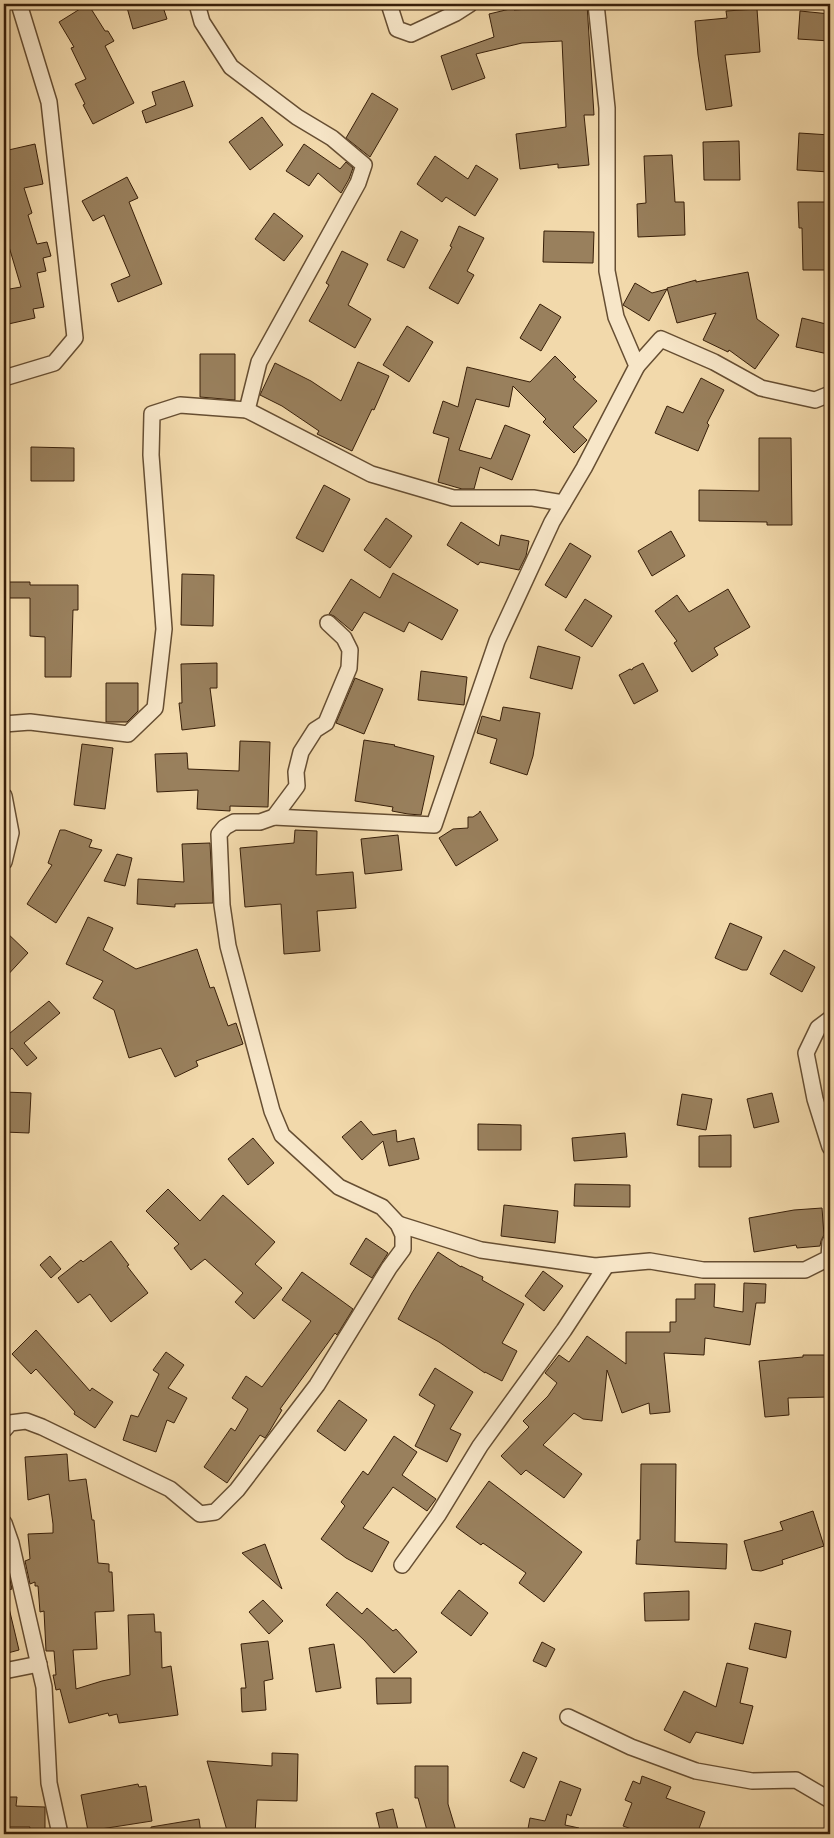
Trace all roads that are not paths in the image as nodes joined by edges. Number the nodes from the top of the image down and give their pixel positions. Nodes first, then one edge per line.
1 (19, 4) edge
2 (197, 4) edge
3 (389, 4) edge
4 (470, 4) edge
5 (596, 4) edge
6 (637, 366) junction
7 (4, 378) edge
8 (830, 394) edge
9 (247, 410) junction
10 (563, 503) junction
11 (328, 623) dead end
12 (4, 724) edge
13 (4, 796) edge
14 (274, 817) junction
15 (4, 862) edge
16 (830, 1019) edge
17 (830, 1148) edge
18 (398, 1224) junction
19 (830, 1242) edge
20 (830, 1258) edge
21 (606, 1266) junction
22 (4, 1430) edge
23 (4, 1523) edge
24 (402, 1565) dead end
25 (39, 1664) junction
26 (4, 1671) edge
27 (568, 1717) dead end
28 (830, 1800) edge
29 (60, 1834) edge

1 - 7 street
2 - 9 street
3 - 4 street
5 - 6 street
6 - 8 street
6 - 10 street
9 - 10 street
9 - 12 street
10 - 14 street
11 - 14 street
13 - 15 street
14 - 18 street
16 - 17 street
18 - 21 street
18 - 22 street
19 - 20 street
20 - 21 street
21 - 24 street
23 - 25 street
25 - 26 street
25 - 29 street
27 - 28 street

